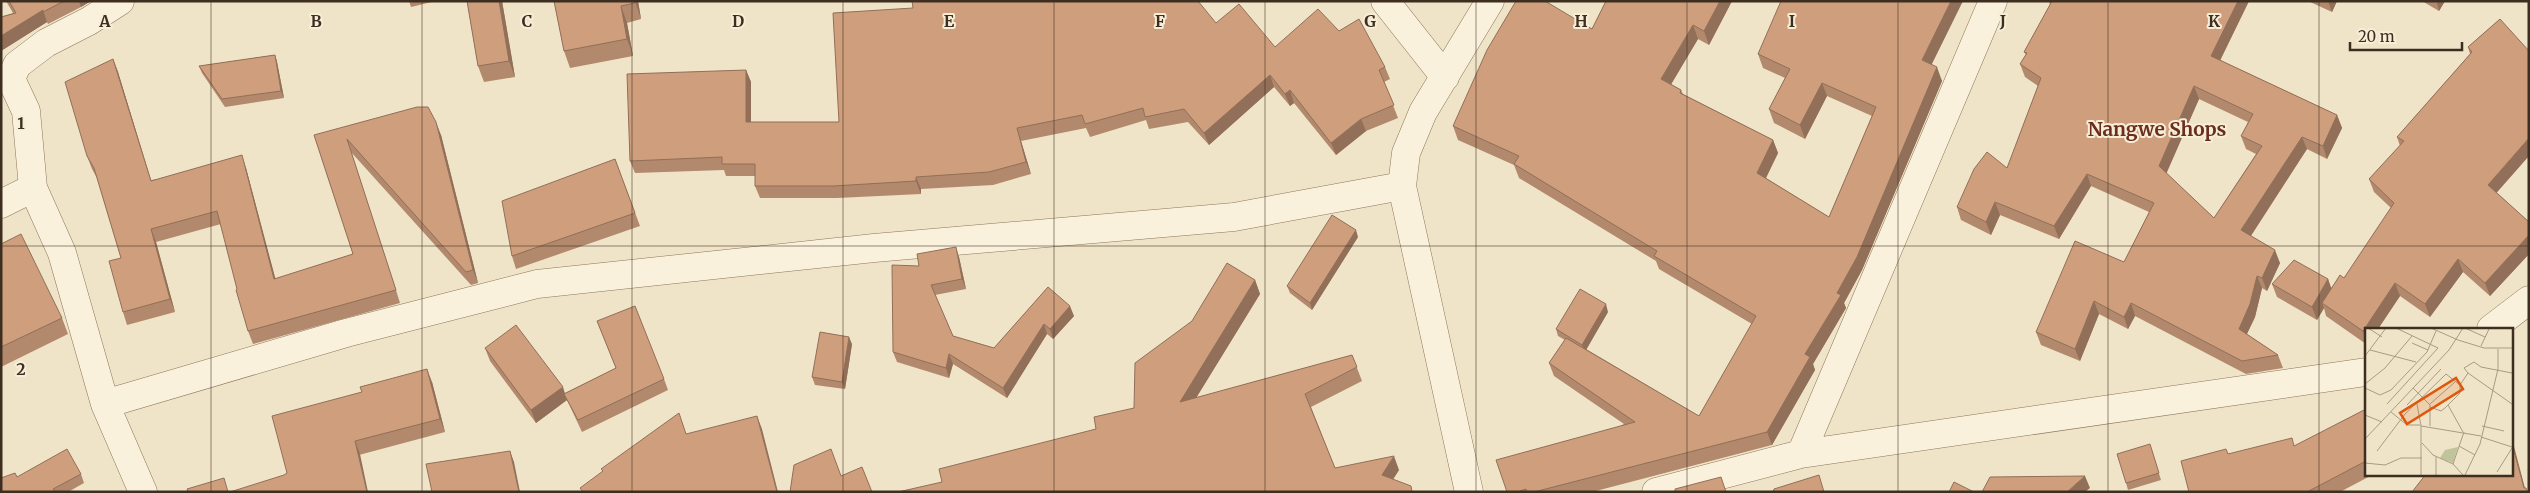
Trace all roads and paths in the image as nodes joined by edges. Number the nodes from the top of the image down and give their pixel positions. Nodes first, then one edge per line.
1 (120, 1) edge
2 (1386, 1) edge
3 (1490, 1) edge
4 (1993, 1) edge
5 (1445, 77) junction
6 (1402, 186) junction
7 (33, 188) junction
8 (1, 204) edge
9 (2529, 300) edge
10 (2492, 328) edge
11 (2365, 372) edge
12 (105, 404) junction
13 (1801, 454) junction
14 (142, 492) edge
15 (1469, 492) edge
16 (1656, 492) edge

1 - 7 street
2 - 5 street
3 - 5 street
4 - 13 street
5 - 6 street
6 - 12 street
6 - 15 street
7 - 8 street
7 - 12 street
9 - 10 street
11 - 13 street
12 - 14 street
13 - 16 street

